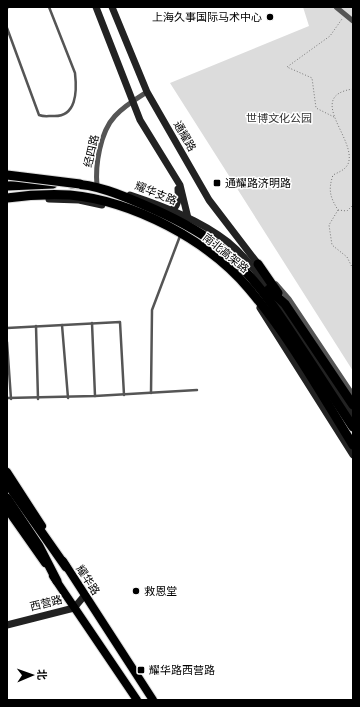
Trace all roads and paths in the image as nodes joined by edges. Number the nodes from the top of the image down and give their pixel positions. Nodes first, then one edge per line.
1 (49, 7) edge
2 (96, 7) edge
3 (112, 7) edge
4 (336, 7) edge
5 (344, 15) junction
6 (353, 21) edge
7 (7, 28) edge
8 (353, 89) edge
9 (147, 92) junction
10 (133, 101) junction
11 (334, 117) junction
12 (7, 171) edge
13 (174, 177) junction
14 (8, 180) edge
15 (97, 186) junction
16 (7, 198) edge
17 (7, 201) edge
18 (353, 205) edge
19 (338, 210) junction
20 (172, 211) junction
21 (188, 218) junction
22 (180, 236) junction
23 (258, 264) junction
24 (353, 269) edge
25 (269, 289) junction
26 (285, 304) junction
27 (92, 323) junction
28 (62, 325) junction
29 (36, 326) junction
30 (7, 328) edge
31 (7, 342) edge
32 (197, 390) dead end
33 (151, 393) junction
34 (124, 395) junction
35 (353, 395) edge
36 (95, 396) junction
37 (7, 398) edge
38 (68, 398) junction
39 (11, 399) junction
40 (38, 399) junction
41 (353, 405) edge
42 (353, 416) edge
43 (353, 427) edge
44 (353, 445) edge
45 (353, 455) edge
46 (7, 472) edge
47 (7, 483) edge
48 (7, 498) edge
49 (7, 509) edge
50 (66, 567) junction
51 (56, 581) junction
52 (85, 595) junction
53 (74, 608) junction
54 (7, 625) edge
55 (137, 700) edge
56 (153, 700) edge

1 - 7 lane
2 - 10 street
3 - 9 street, 通耀路
4 - 5 street
5 - 6 street
5 - 11 path
8 - 11 path
9 - 10 street, 经四路
9 - 23 street, 通耀路
10 - 13 street
10 - 15 street, 经四路
11 - 19 path
12 - 14 street
13 - 20 street
13 - 21 street
14 - 15 street, 耀华支路
14 - 43 highway, 南北高架路, bridge
15 - 20 street, 耀华支路
16 - 44 highway, 南北高架路
17 - 22 street
18 - 19 path
19 - 24 path
20 - 21 street, 耀华支路
21 - 25 street, 耀华支路
22 - 33 lane
22 - 45 street
23 - 26 highway
23 - 35 street
25 - 26 highway
25 - 42 street
26 - 41 highway
27 - 28 lane
27 - 34 lane
27 - 36 lane
28 - 29 lane
28 - 38 lane
29 - 30 lane
29 - 40 lane
31 - 39 lane
32 - 33 lane
33 - 34 lane
34 - 36 lane
36 - 38 lane
37 - 39 lane
38 - 40 lane
39 - 40 lane
46 - 50 main road, 耀华路
47 - 50 highway
48 - 51 highway
49 - 51 main road
50 - 52 main road, 耀华路
51 - 53 main road
52 - 53 street, 西营路
52 - 56 main road, 耀华路
53 - 54 street, 西营路
53 - 55 main road

